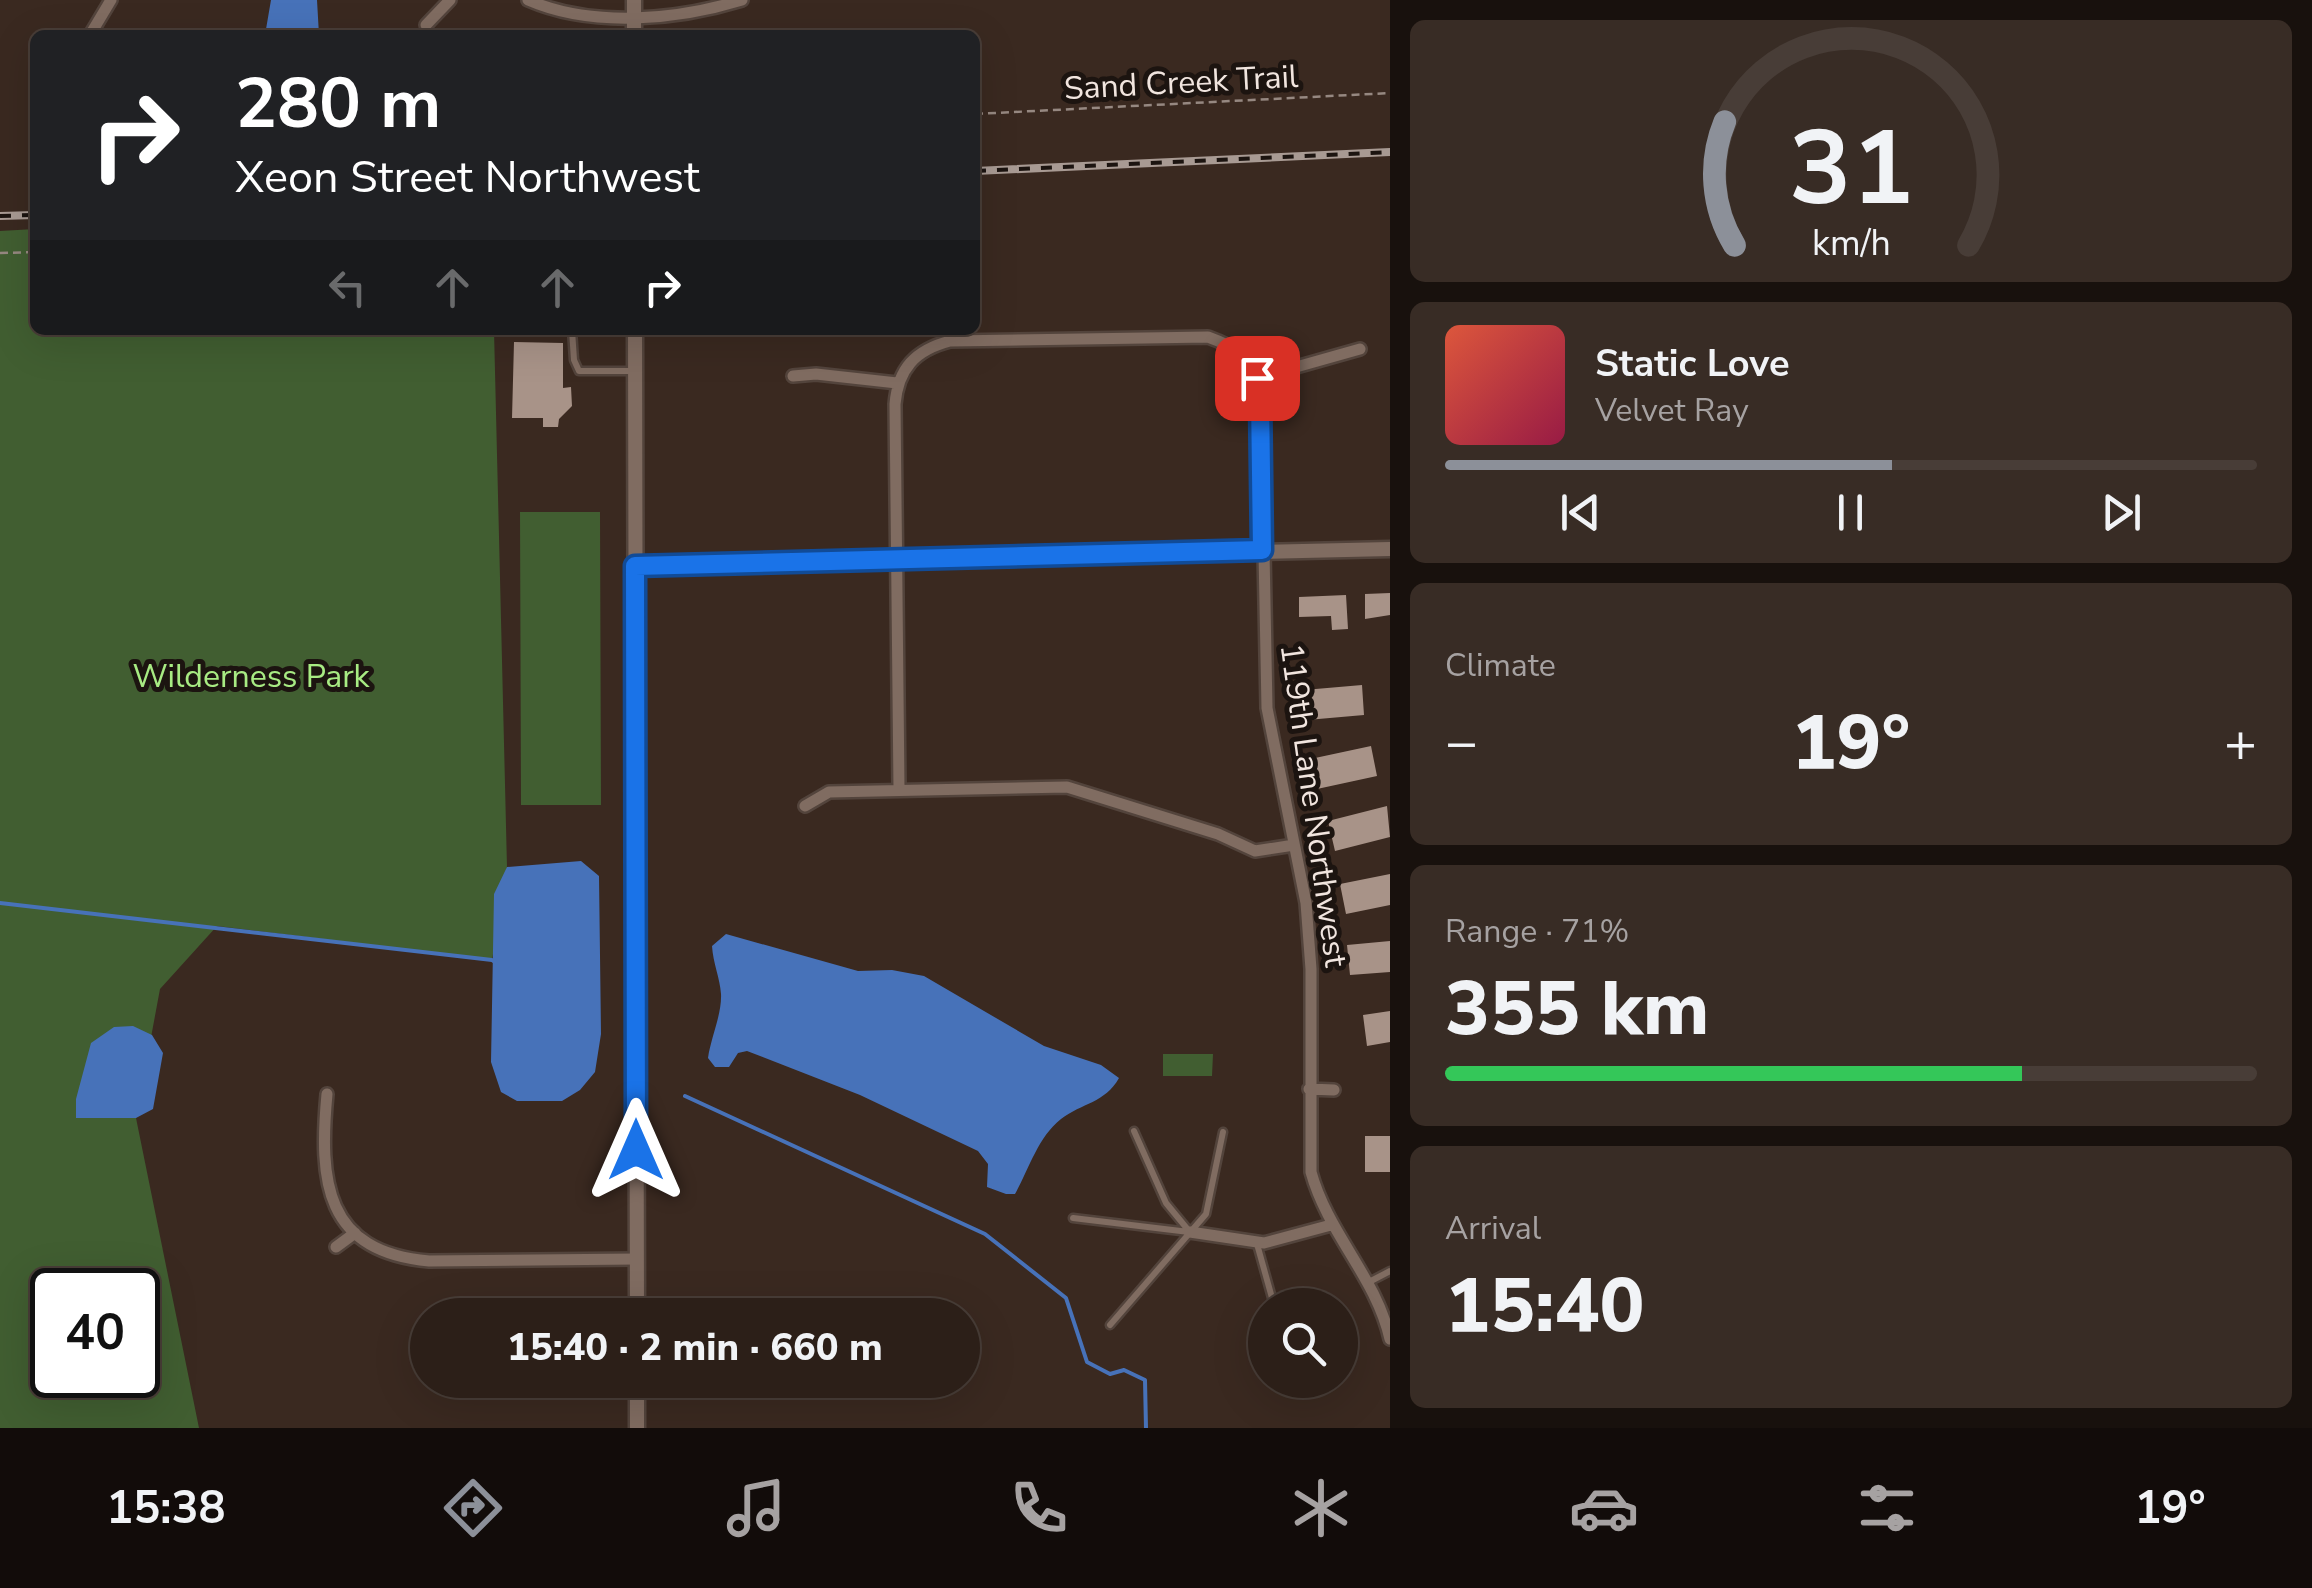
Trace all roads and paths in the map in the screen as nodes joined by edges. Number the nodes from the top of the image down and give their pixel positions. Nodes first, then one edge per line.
1 (111, 0) edge
2 (450, 0) edge
3 (528, 0) edge
4 (634, 0) edge
5 (742, 0) edge
6 (634, 16) junction
7 (426, 25) dead end
8 (93, 30) edge
9 (634, 30) edge
10 (1390, 93) edge
11 (980, 114) edge
12 (30, 252) edge
13 (0, 254) edge
14 (572, 335) edge
15 (634, 335) edge
16 (1360, 349) dead end
17 (635, 371) junction
18 (792, 376) dead end
19 (1257, 378) junction
20 (897, 382) junction
21 (1390, 549) edge
22 (1262, 550) junction
23 (896, 562) junction
24 (635, 566) junction
25 (900, 788) junction
26 (805, 806) dead end
27 (1294, 845) junction
28 (1309, 1089) junction
29 (1334, 1090) dead end
30 (327, 1094) dead end
31 (1134, 1132) dead end
32 (1223, 1132) dead end
33 (1073, 1218) dead end
34 (1331, 1225) junction
35 (1190, 1232) junction
36 (355, 1233) junction
37 (1257, 1243) junction
38 (336, 1247) dead end
39 (637, 1259) junction
40 (1390, 1271) edge
41 (1369, 1282) junction
42 (1269, 1288) edge
43 (637, 1298) edge
44 (1110, 1325) dead end
45 (1390, 1339) edge
46 (637, 1398) edge
47 (637, 1428) edge

1 - 8 street
2 - 7 street
3 - 6 street
4 - 6 street
5 - 6 street
6 - 9 street
10 - 11 path, Sand Creek Trail
12 - 13 path
14 - 17 lane
15 - 17 street
16 - 19 street
17 - 24 street
18 - 20 street
19 - 20 street
19 - 22 street, 119th Lane Northwest
20 - 23 street
21 - 22 street
22 - 23 street
22 - 27 street, 119th Lane Northwest
23 - 24 street
23 - 25 street
24 - 39 street
25 - 26 street
25 - 27 street
27 - 28 street, 119th Lane Northwest
28 - 29 street
28 - 34 street, 119th Lane Northwest
30 - 36 street
31 - 35 lane
32 - 35 lane
33 - 35 lane
34 - 37 street
34 - 41 street, 119th Lane Northwest
35 - 37 street
35 - 44 lane
36 - 38 street
36 - 39 street
37 - 42 lane
39 - 43 street
40 - 41 lane
41 - 45 street, 119th Lane Northwest
46 - 47 street

